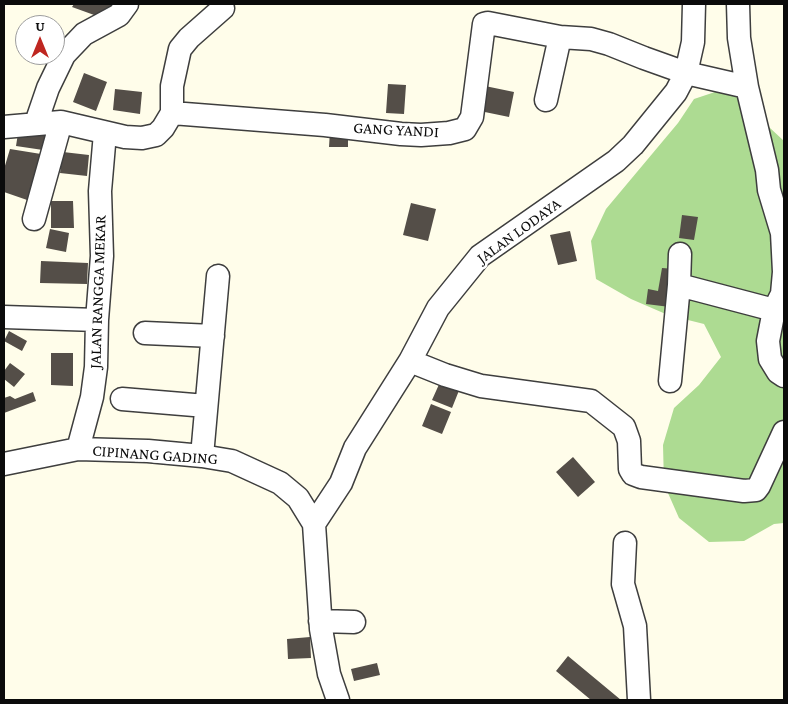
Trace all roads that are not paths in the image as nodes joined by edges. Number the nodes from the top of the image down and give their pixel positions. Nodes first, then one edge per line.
1 (127, 4) edge
2 (694, 4) edge
3 (738, 4) edge
4 (223, 8) dead end
5 (560, 37) junction
6 (686, 73) junction
7 (747, 88) junction
8 (546, 100) dead end
9 (172, 113) junction
10 (61, 122) junction
11 (36, 123) junction
12 (4, 127) edge
13 (105, 133) junction
14 (34, 219) dead end
15 (680, 254) dead end
16 (218, 276) dead end
17 (679, 285) junction
18 (774, 310) junction
19 (4, 317) edge
20 (97, 320) junction
21 (145, 332) dead end
22 (213, 336) junction
23 (410, 361) junction
24 (784, 376) edge
25 (670, 381) dead end
26 (122, 399) dead end
27 (206, 406) junction
28 (784, 432) edge
29 (78, 449) junction
30 (202, 456) junction
31 (4, 464) edge
32 (314, 524) junction
33 (625, 543) dead end
34 (320, 621) junction
35 (354, 622) dead end
36 (338, 700) edge
37 (639, 700) edge

1 - 11 street
2 - 6 street, JALAN LODAYA
3 - 7 street
4 - 9 street
5 - 6 street
5 - 8 street
5 - 9 street, GANG YANDI
6 - 7 street
6 - 23 street, JALAN LODAYA
7 - 18 street
9 - 13 street
10 - 11 street
10 - 13 street
10 - 14 street
11 - 12 street
13 - 20 street, JALAN RANGGA MEKAR
15 - 17 street
16 - 22 street
17 - 18 street
17 - 25 street
18 - 24 street
19 - 20 street
20 - 29 street, JALAN RANGGA MEKAR
21 - 22 street
22 - 27 street
23 - 28 street
23 - 32 street, JALAN LODAYA
26 - 27 street
27 - 30 street
29 - 30 street, CIPINANG GADING
29 - 31 street, CIPINANG GADING
30 - 32 street, CIPINANG GADING
32 - 34 street, CIPINANG GADING
33 - 37 street
34 - 35 street
34 - 36 street, CIPINANG GADING

